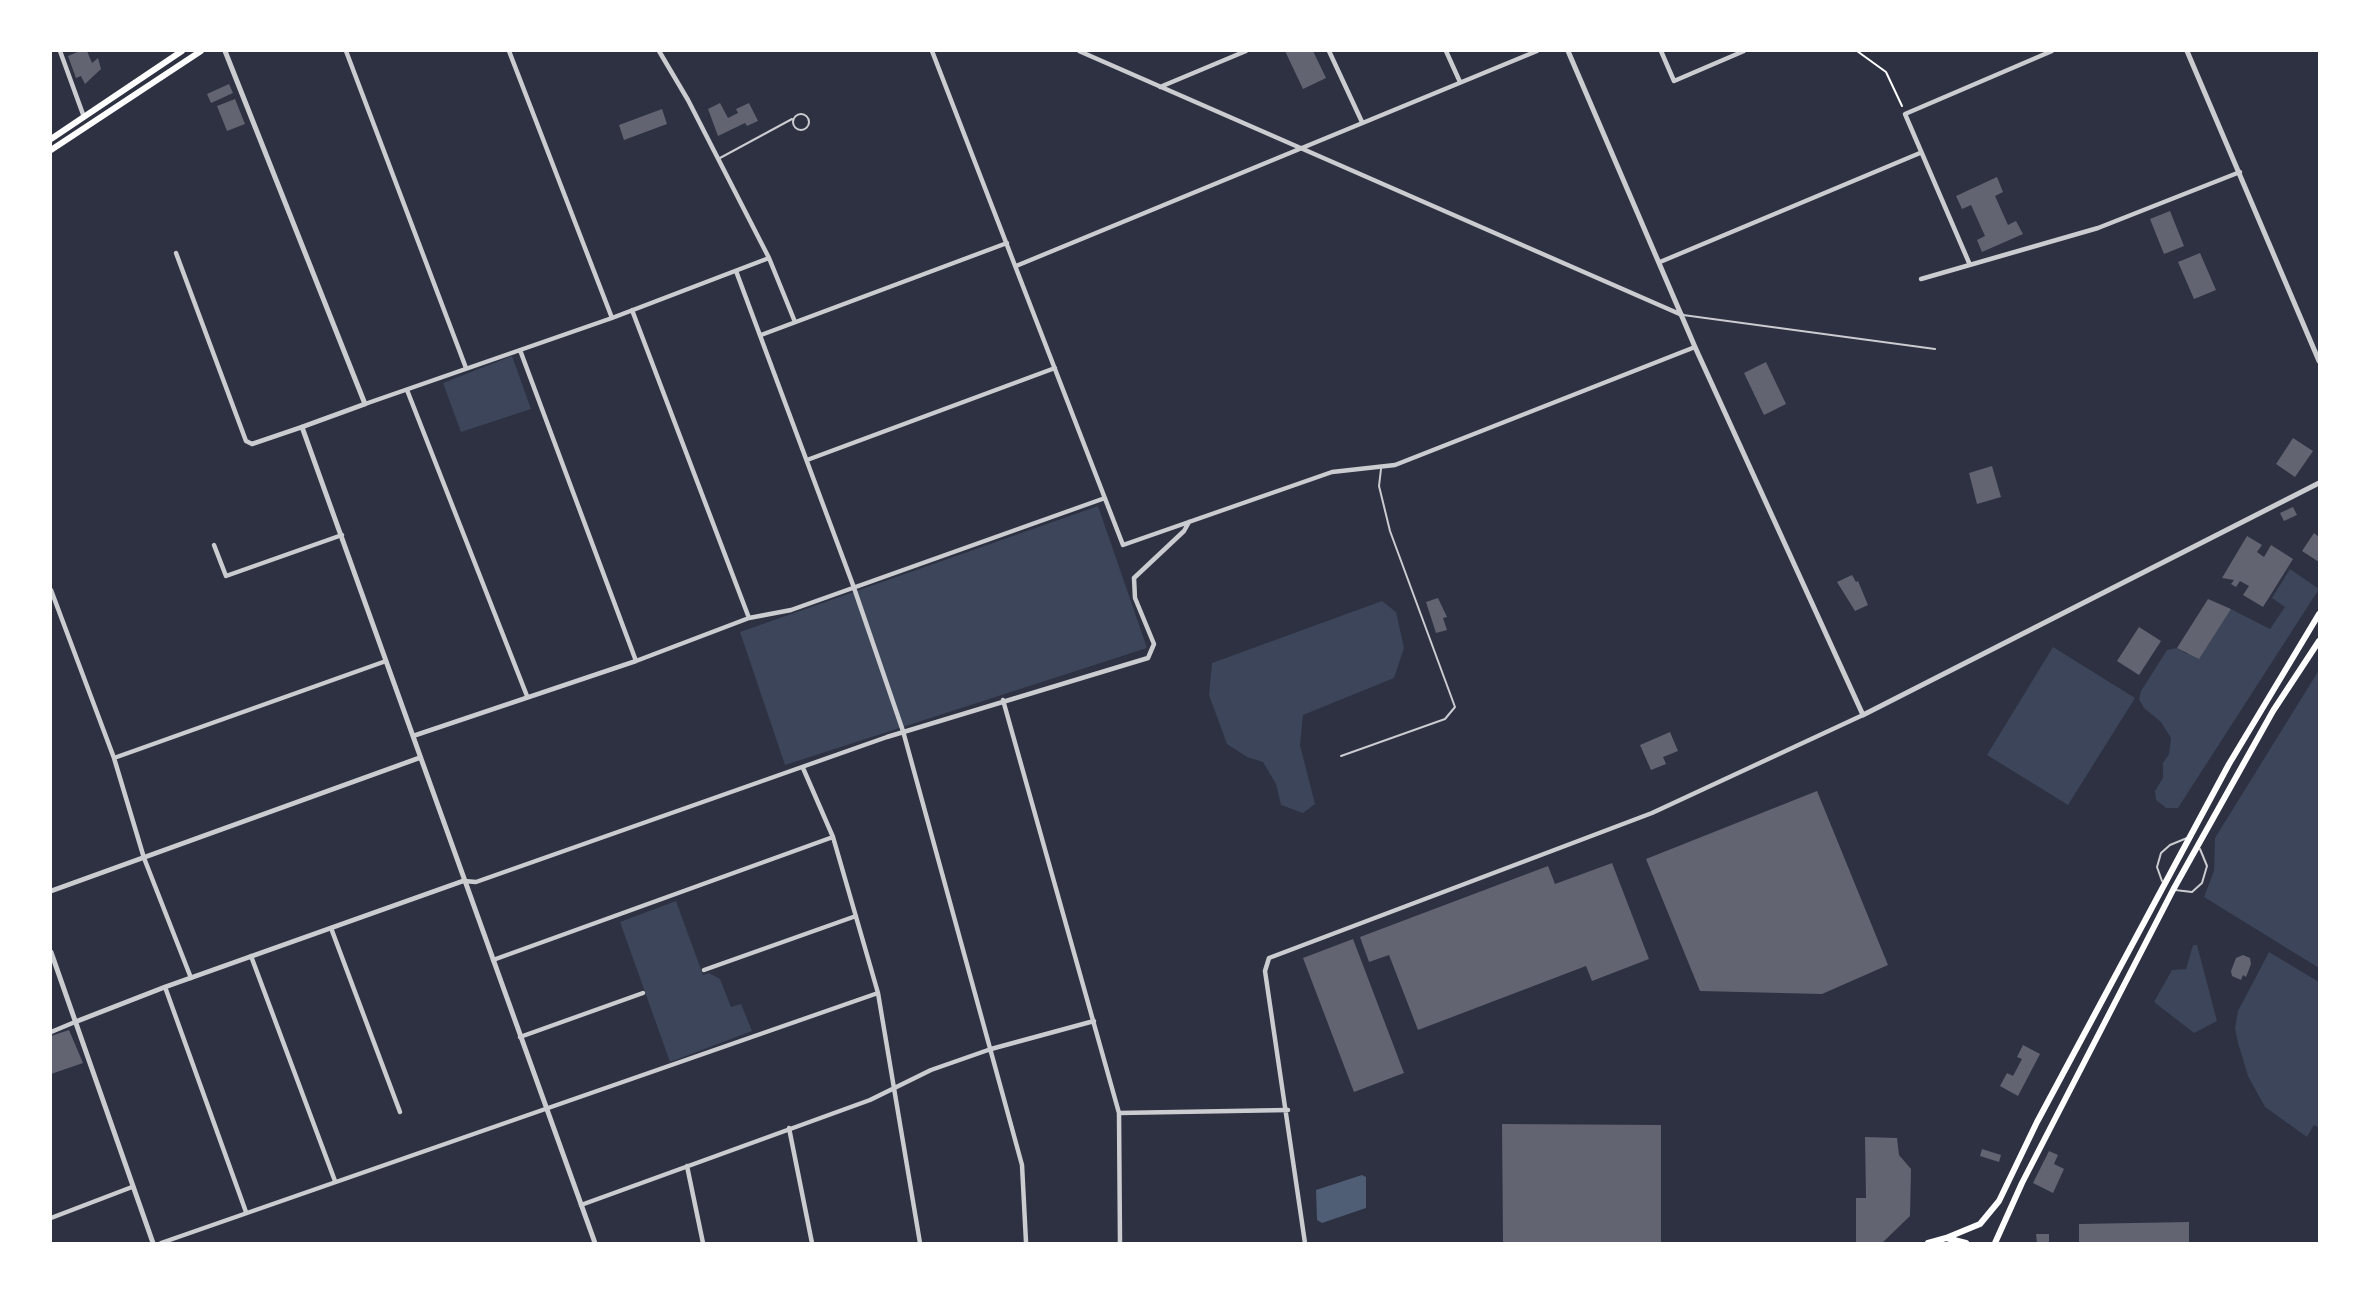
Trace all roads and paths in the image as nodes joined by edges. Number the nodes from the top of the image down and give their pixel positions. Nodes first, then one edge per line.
1 (60, 51) edge
2 (182, 51) edge
3 (201, 51) edge
4 (225, 51) edge
5 (346, 51) edge
6 (509, 51) edge
7 (659, 51) edge
8 (932, 51) edge
9 (1079, 51) edge
10 (1246, 51) edge
11 (1329, 51) edge
12 (1446, 51) edge
13 (1537, 51) edge
14 (1568, 51) edge
15 (1661, 51) edge
16 (1744, 51) edge
17 (1857, 51) edge
18 (2052, 51) edge
19 (2187, 51) edge
20 (1460, 82) junction
21 (1160, 87) junction
22 (1905, 114) junction
23 (84, 117) junction
24 (792, 119) junction
25 (1362, 122) junction
26 (51, 139) edge
27 (1301, 148) junction
28 (51, 150) edge
29 (1921, 153) junction
30 (719, 159) junction
31 (2240, 172) junction
32 (1007, 243) junction
33 (176, 253) dead end
34 (769, 258) junction
35 (1660, 262) junction
36 (1970, 265) junction
37 (1016, 266) junction
38 (736, 271) junction
39 (1921, 279) dead end
40 (632, 310) junction
41 (1682, 315) junction
42 (612, 318) junction
43 (795, 322) junction
44 (761, 335) junction
45 (1695, 348) junction
46 (1935, 349) dead end
47 (520, 350) junction
48 (2319, 361) edge
49 (466, 368) junction
50 (1055, 368) junction
51 (407, 390) junction
52 (365, 404) junction
53 (302, 427) junction
54 (807, 460) junction
55 (1381, 468) junction
56 (2319, 483) edge
57 (1105, 498) junction
58 (1189, 522) junction
59 (342, 536) junction
60 (214, 545) dead end
61 (853, 585) junction
62 (51, 590) edge
63 (2319, 614) edge
64 (749, 618) junction
65 (2319, 641) edge
66 (386, 661) junction
67 (636, 661) junction
68 (527, 696) junction
69 (1003, 700) junction
70 (1863, 715) junction
71 (903, 731) junction
72 (413, 736) junction
73 (1341, 756) dead end
74 (114, 758) junction
75 (419, 758) junction
76 (803, 768) junction
77 (2196, 827) junction
78 (833, 837) junction
79 (2197, 846) junction
80 (144, 858) junction
81 (463, 881) junction
82 (2164, 884) junction
83 (2173, 890) junction
84 (51, 891) edge
85 (856, 916) junction
86 (331, 927) junction
87 (51, 952) edge
88 (251, 956) junction
89 (492, 960) junction
90 (704, 971) dead end
91 (191, 978) junction
92 (165, 987) junction
93 (642, 993) dead end
94 (878, 993) junction
95 (1094, 1021) junction
96 (75, 1022) junction
97 (51, 1032) edge
98 (519, 1037) junction
99 (991, 1049) junction
100 (892, 1090) junction
101 (1287, 1110) junction
102 (546, 1111) junction
103 (400, 1112) dead end
104 (1119, 1113) junction
105 (789, 1128) junction
106 (687, 1166) junction
107 (335, 1181) junction
108 (132, 1187) junction
109 (581, 1205) junction
110 (246, 1212) junction
111 (51, 1218) edge
112 (1946, 1238) junction
113 (1026, 1242) edge
114 (153, 1243) edge
115 (161, 1243) edge
116 (595, 1243) edge
117 (703, 1243) edge
118 (812, 1243) edge
119 (920, 1243) edge
120 (1120, 1243) edge
121 (1306, 1243) edge
122 (1928, 1243) edge
123 (1966, 1243) edge
124 (1995, 1243) edge

1 - 23 street
2 - 23 main road
3 - 28 main road
4 - 52 street
5 - 49 street
6 - 42 street
7 - 30 street
8 - 32 street
9 - 21 street
10 - 21 street
11 - 25 street
12 - 20 street
13 - 20 street
14 - 35 street
15 - 16 street
17 - 22 path
18 - 22 street
19 - 31 street
20 - 25 street
21 - 27 street
22 - 29 street
23 - 26 main road
24 - 24 lane
24 - 30 lane
25 - 27 street
27 - 37 street
27 - 41 street
29 - 35 street
29 - 36 street
30 - 34 street
31 - 36 street
31 - 48 street
32 - 37 street
32 - 43 street
33 - 53 street
34 - 38 street
34 - 43 street
35 - 41 street
36 - 39 street
37 - 50 street
38 - 40 street
38 - 44 street
40 - 42 street
40 - 64 street
41 - 45 street
41 - 46 lane
42 - 47 street
43 - 44 street
44 - 54 street
45 - 55 street
45 - 70 street
47 - 49 street
47 - 67 street
49 - 51 street
50 - 54 street
50 - 57 street
51 - 52 street
51 - 68 street
52 - 53 street
53 - 59 street
54 - 61 street
55 - 58 street
55 - 73 lane
56 - 70 street
57 - 58 street
57 - 61 street
58 - 69 street
59 - 60 street
59 - 66 street
61 - 64 street
61 - 71 street
62 - 74 street
63 - 77 main road
64 - 67 street
65 - 79 main road
66 - 72 street
66 - 74 street
67 - 68 street
68 - 72 street
69 - 71 street
69 - 95 street
70 - 101 street
71 - 76 street
71 - 99 street
72 - 75 street
74 - 80 street
75 - 80 street
75 - 81 street
76 - 78 street
76 - 81 street
77 - 82 main road
77 - 82 lane
78 - 85 street
78 - 89 street
79 - 83 main road
79 - 83 lane
80 - 84 street
80 - 91 street
81 - 86 street
81 - 89 street
82 - 83 lane
82 - 112 main road
83 - 124 main road
85 - 90 street
85 - 94 street
86 - 88 street
86 - 103 street
87 - 96 street
88 - 91 street
88 - 107 street
89 - 98 street
91 - 92 street
92 - 96 street
92 - 110 street
93 - 98 street
94 - 100 street
94 - 102 street
95 - 99 street
95 - 104 street
96 - 97 street
96 - 108 street
98 - 102 street
99 - 100 street
99 - 113 street
100 - 105 street
100 - 119 street
101 - 104 street
101 - 121 street
102 - 107 street
102 - 109 street
104 - 120 street
105 - 106 street
105 - 118 street
106 - 109 street
106 - 117 street
107 - 110 street
108 - 111 street
108 - 114 street
109 - 116 street
110 - 115 street
112 - 122 main road
112 - 123 main road

